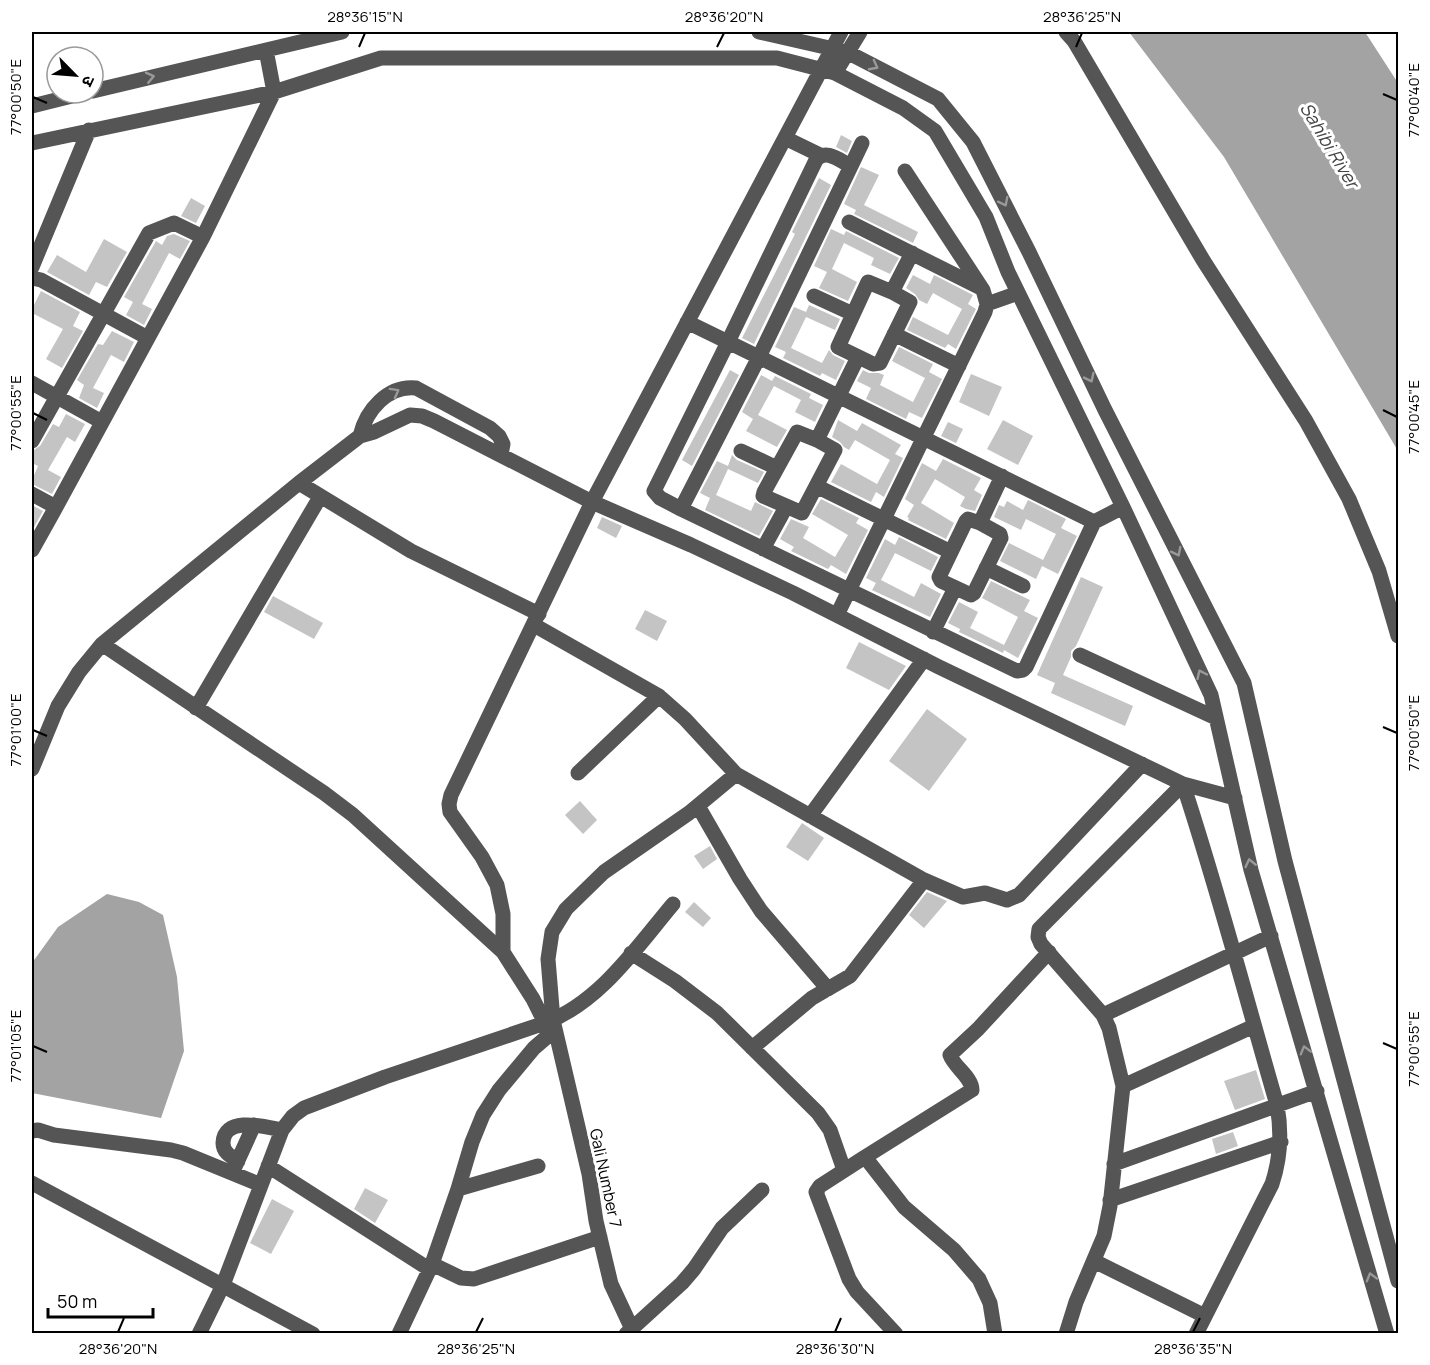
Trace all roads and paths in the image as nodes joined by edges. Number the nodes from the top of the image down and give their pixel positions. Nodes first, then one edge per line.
1 (342, 32) edge
2 (759, 32) edge
3 (841, 32) edge
4 (860, 32) edge
5 (1066, 32) edge
6 (266, 50) junction
7 (840, 50) junction
8 (828, 72) junction
9 (105, 88) edge
10 (274, 92) junction
11 (89, 130) junction
12 (785, 138) junction
13 (32, 143) edge
14 (862, 143) dead end
15 (820, 155) junction
16 (851, 166) junction
17 (905, 171) dead end
18 (849, 222) dead end
19 (203, 237) junction
20 (912, 253) junction
21 (32, 267) edge
22 (32, 279) edge
23 (892, 292) junction
24 (1018, 293) junction
25 (814, 296) dead end
26 (985, 297) junction
27 (103, 313) junction
28 (853, 314) junction
29 (687, 322) junction
30 (894, 334) junction
31 (148, 338) junction
32 (728, 342) junction
33 (759, 357) junction
34 (858, 357) junction
35 (959, 366) junction
36 (32, 383) edge
37 (56, 396) junction
38 (839, 396) junction
39 (102, 422) junction
40 (360, 436) junction
41 (924, 438) junction
42 (817, 440) junction
43 (32, 441) edge
44 (741, 451) dead end
45 (501, 455) junction
46 (777, 468) junction
47 (1002, 476) junction
48 (298, 483) junction
49 (816, 486) junction
50 (32, 494) edge
51 (320, 497) junction
52 (592, 502) junction
53 (56, 507) junction
54 (786, 507) junction
55 (1123, 507) junction
56 (681, 509) junction
57 (884, 520) junction
58 (1094, 522) junction
59 (980, 523) junction
60 (763, 549) junction
61 (32, 550) edge
62 (951, 552) junction
63 (986, 568) junction
64 (1023, 586) dead end
65 (955, 588) junction
66 (849, 591) junction
67 (837, 615) junction
68 (536, 620) junction
69 (933, 632) junction
70 (1398, 636) edge
71 (102, 644) junction
72 (1080, 655) dead end
73 (924, 659) junction
74 (660, 696) junction
75 (196, 708) junction
76 (1216, 718) junction
77 (1142, 764) junction
78 (32, 769) edge
79 (578, 773) dead end
80 (736, 774) junction
81 (1183, 784) junction
82 (1235, 798) junction
83 (698, 806) junction
84 (810, 816) junction
85 (924, 880) junction
86 (673, 904) dead end
87 (1271, 936) junction
88 (502, 952) junction
89 (1048, 952) junction
90 (631, 953) junction
91 (1233, 953) junction
92 (828, 989) junction
93 (1103, 1015) junction
94 (551, 1024) junction
95 (1254, 1026) junction
96 (752, 1047) junction
97 (1123, 1086) junction
98 (1317, 1091) junction
99 (1277, 1104) junction
100 (254, 1125) junction
101 (32, 1131) edge
102 (282, 1131) junction
103 (1281, 1143) junction
104 (865, 1157) junction
105 (1114, 1164) junction
106 (268, 1166) junction
107 (538, 1166) dead end
108 (235, 1167) junction
109 (844, 1170) junction
110 (32, 1183) edge
111 (261, 1185) junction
112 (458, 1189) junction
113 (762, 1190) dead end
114 (1110, 1200) junction
115 (600, 1237) junction
116 (1094, 1261) junction
117 (430, 1266) junction
118 (1398, 1281) edge
119 (223, 1285) junction
120 (1205, 1316) junction
121 (629, 1331) edge
122 (199, 1334) edge
123 (313, 1334) edge
124 (399, 1334) edge
125 (896, 1334) edge
126 (995, 1334) edge
127 (1066, 1334) edge
128 (1196, 1334) edge
129 (1387, 1334) edge

1 - 6 street
2 - 7 street
3 - 7 street
4 - 7 street
5 - 70 street
9 -> 6 street
6 - 10 street
7 - 8 street
7 -> 118 street
8 - 10 street
8 - 12 street
8 - 24 street
10 - 11 street
10 - 19 street
11 - 13 street
11 - 21 street
12 - 15 street
12 - 29 street
14 - 16 street
15 - 16 street
15 - 32 street
16 - 33 street
17 - 26 street
18 - 20 street
19 - 27 street
19 - 31 street
20 - 23 street
20 - 26 street
22 - 27 street
23 - 28 street
23 - 30 street
24 - 26 street
24 - 55 street
25 - 28 street
26 - 35 street
27 - 31 street
27 - 37 street
28 - 34 street
29 - 32 street
29 - 52 street
30 - 34 street
30 - 35 street
31 - 39 street
32 - 33 street
32 - 56 street
33 - 38 street
33 - 56 street
34 - 38 street
35 - 41 street
36 - 37 street
37 - 39 street
37 - 43 street
38 - 41 street
38 - 42 street
39 - 53 street
40 - 45 street
40 -> 45 street
40 - 48 street
41 - 47 street
41 - 57 street
42 - 46 street
42 - 49 street
44 - 46 street
45 - 52 street
46 - 54 street
47 - 58 street
47 - 59 street
48 - 51 street
48 - 71 street
49 - 54 street
49 - 57 street
50 - 53 street
51 - 68 street
51 - 75 street
52 - 67 street
52 - 68 street
53 - 61 street
54 - 60 street
55 - 58 street
76 -> 55 street
56 - 60 street
57 - 62 street
57 - 66 street
58 - 69 street
59 - 62 street
59 - 63 street
60 - 66 street
62 - 65 street
63 - 64 street
63 - 65 street
65 - 69 street
66 - 67 street
66 - 69 street
67 - 73 street
68 - 74 street
68 - 88 street
71 - 75 street
71 - 78 street
72 - 76 street
73 - 77 street
73 - 84 street
74 - 79 street
74 - 80 street
75 - 88 street
76 - 82 street
77 - 81 street
77 - 85 street
80 - 83 street
80 - 84 street
81 - 82 street
81 - 89 street
81 - 91 street
87 -> 82 street
83 - 92 street
83 - 94 street
84 - 85 street
85 - 92 street
86 - 90 street
87 - 91 street
98 -> 87 street
88 - 94 street
89 - 93 street
89 - 104 street
90 - 94 street
90 - 96 street
91 - 93 street
91 - 95 street
92 - 96 street
93 - 97 street
94 - 102 street
94 - 112 street
94 - 115 street, Gali Number 7
95 - 97 street
95 - 99 street
96 - 109 street
97 - 105 street
98 - 99 street
129 -> 98 street
99 - 103 street
99 - 105 street
100 - 102 street
100 - 108 street
100 - 108 street
101 - 108 street
102 - 106 street
103 - 114 street
103 - 120 street
104 - 109 street
104 - 126 street
105 - 114 street
106 - 111 street
106 - 117 street
107 - 112 street
108 - 111 street
109 - 125 street
110 - 119 street
111 - 119 street
112 - 117 street
113 - 121 street
114 - 116 street
115 - 117 street
115 - 121 street, Gali Number 7
116 - 120 street
116 - 127 street
117 - 124 street
119 - 122 street
119 - 123 street
120 - 128 street

